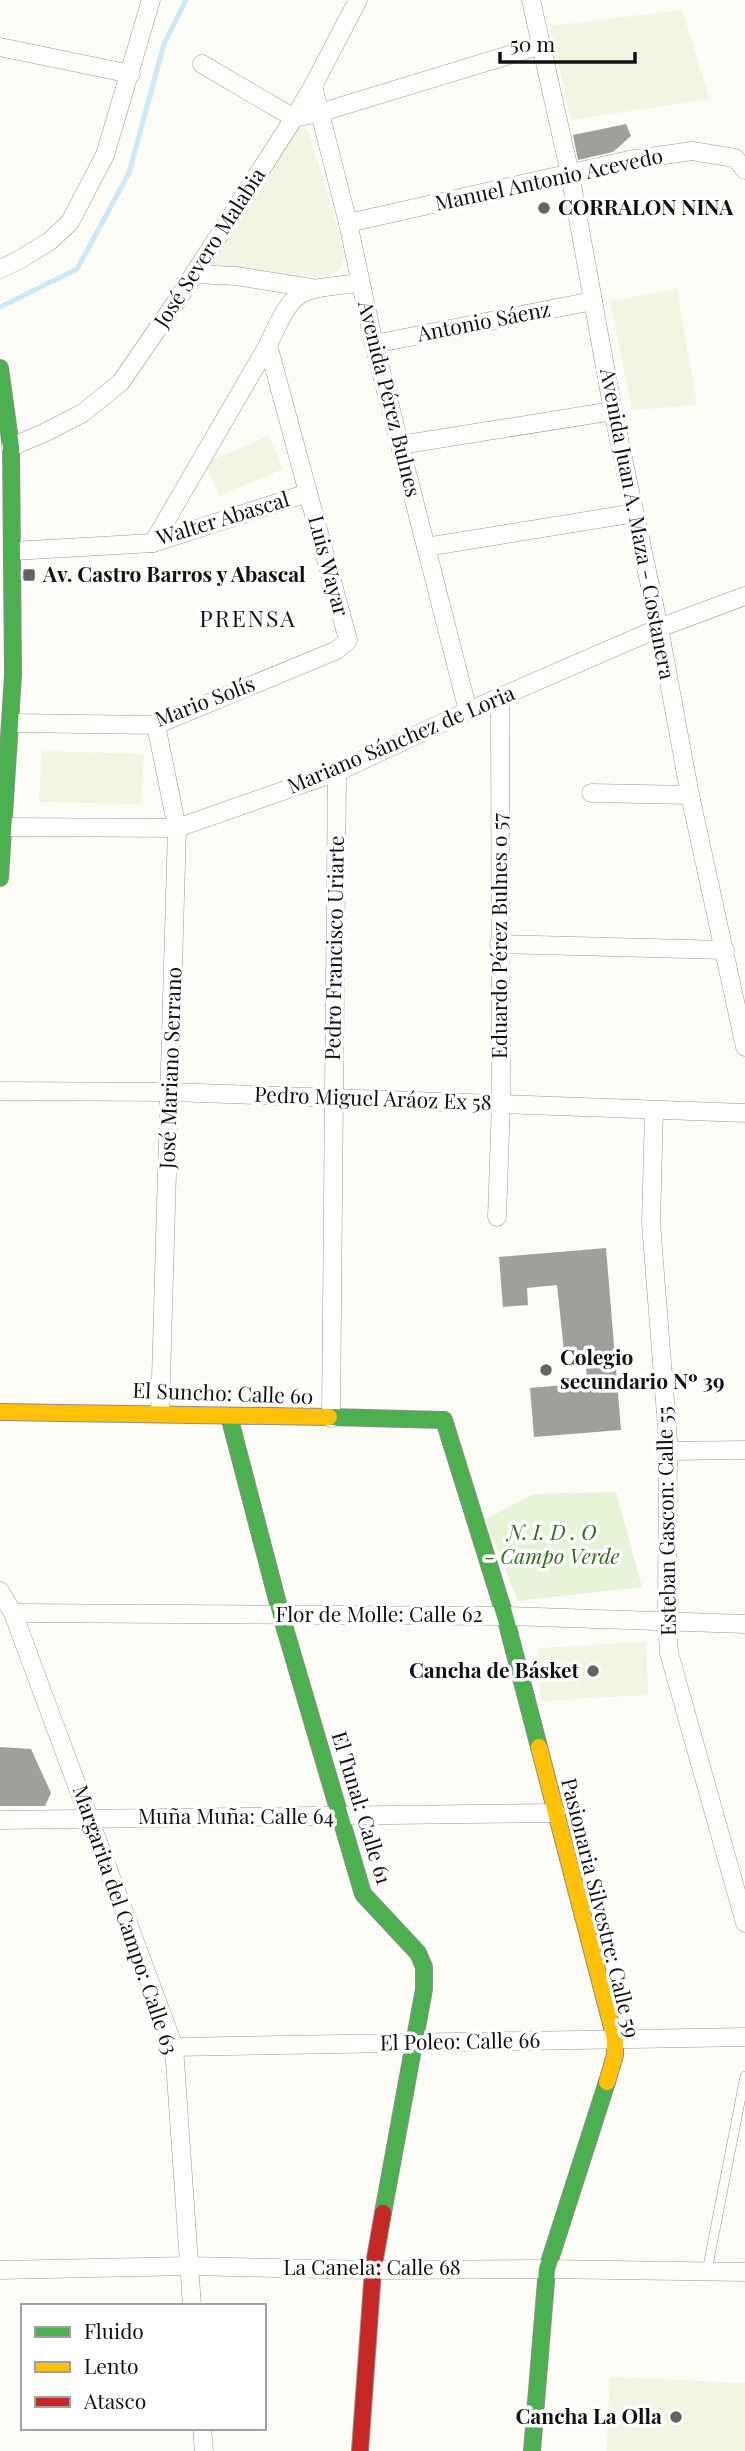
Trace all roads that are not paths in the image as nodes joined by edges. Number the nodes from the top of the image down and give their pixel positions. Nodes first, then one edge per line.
1 (151, 0) edge
2 (358, 0) edge
3 (531, 0) edge
4 (542, 45) junction
5 (0, 47) edge
6 (202, 64) dead end
7 (131, 74) junction
8 (313, 86) junction
9 (319, 113) junction
10 (293, 118) junction
11 (745, 170) edge
12 (570, 174) junction
13 (348, 223) junction
14 (0, 269) edge
15 (194, 275) junction
16 (360, 283) junction
17 (311, 288) junction
18 (593, 301) junction
19 (374, 344) junction
20 (268, 345) junction
21 (0, 368) edge
22 (613, 411) junction
23 (400, 445) junction
24 (11, 447) junction
25 (308, 493) junction
26 (635, 513) junction
27 (153, 542) junction
28 (426, 547) junction
29 (13, 551) junction
30 (745, 596) edge
31 (659, 628) junction
32 (348, 640) joint
33 (7, 675) edge
34 (500, 697) junction
35 (468, 711) junction
36 (11, 723) junction
37 (156, 725) junction
38 (337, 772) junction
39 (591, 793) dead end
40 (690, 795) junction
41 (4, 827) junction
42 (177, 828) junction
43 (0, 878) edge
44 (499, 944) junction
45 (725, 950) junction
46 (745, 1047) edge
47 (0, 1091) edge
48 (171, 1092) junction
49 (333, 1098) junction
50 (501, 1102) junction
51 (654, 1110) junction
52 (745, 1113) edge
53 (498, 1217) dead end
54 (0, 1412) edge
55 (160, 1413) junction
56 (229, 1416) junction
57 (331, 1419) junction
58 (444, 1420) joint
59 (745, 1450) edge
60 (668, 1451) junction
61 (0, 1591) edge
62 (13, 1613) junction
63 (281, 1615) junction
64 (505, 1616) junction
65 (667, 1622) junction
66 (745, 1624) edge
67 (556, 1813) junction
68 (340, 1816) junction
69 (89, 1818) junction
70 (0, 1820) edge
71 (745, 1923) edge
72 (745, 2038) edge
73 (615, 2039) junction
74 (413, 2043) junction
75 (174, 2048) junction
76 (745, 2076) edge
77 (189, 2266) junction
78 (547, 2269) junction
79 (0, 2270) edge
80 (373, 2270) junction
81 (707, 2271) junction
82 (745, 2272) edge
83 (192, 2304) edge
84 (202, 2430) edge
85 (204, 2451) edge
86 (360, 2451) edge
87 (532, 2451) edge

1 - 7 street
2 - 8 street, José Severo Malabia
3 - 4 street, Avenida Juan A. Maza - Costanera
4 - 9 street
4 - 12 street, Avenida Juan A. Maza - Costanera
5 - 7 street
6 - 10 street
7 - 14 street
8 - 9 street, Avenida Pérez Bulnes
8 - 10 street, José Severo Malabia
9 - 10 street
9 - 13 street, Avenida Pérez Bulnes
10 - 15 street, José Severo Malabia
11 - 12 street, Manuel Antonio Acevedo
12 - 13 street, Manuel Antonio Acevedo
12 - 18 street, Avenida Juan A. Maza - Costanera
13 - 16 street, Avenida Pérez Bulnes
15 - 17 street
15 - 24 street, José Severo Malabia
16 - 17 street
16 - 19 street, Avenida Pérez Bulnes
17 - 20 street
18 - 19 street, Antonio Sáenz
18 - 22 street, Avenida Juan A. Maza - Costanera
19 - 23 street, Avenida Pérez Bulnes
20 - 25 street, Luis Wayar
20 - 27 street
21 - 24 street
22 - 23 street
22 - 26 street, Avenida Juan A. Maza - Costanera
23 - 28 street, Avenida Pérez Bulnes
24 - 29 street
25 - 27 street, Walter Abascal
25 - 32 street, Luis Wayar
26 - 28 street
26 - 31 street, Avenida Juan A. Maza - Costanera
27 - 29 street, Walter Abascal
28 - 35 street, Avenida Pérez Bulnes
29 - 33 street
30 - 31 street, Mariano Sánchez de Loria
31 - 34 street, Mariano Sánchez de Loria
31 - 40 street, Avenida Juan A. Maza - Costanera
32 - 37 street, Mario Solís
33 - 36 street
34 - 35 street, Mariano Sánchez de Loria
34 - 44 street, Eduardo Pérez Bulnes o 57
35 - 38 street, Mariano Sánchez de Loria
36 - 37 street, Mario Solís
36 - 41 street
37 - 42 street, José Mariano Serrano
38 - 42 street, Mariano Sánchez de Loria
38 - 49 street, Pedro Francisco Uriarte
39 - 40 street
40 - 45 street, Avenida Juan A. Maza - Costanera
41 - 42 street, Mariano Sánchez de Loria
41 - 43 street
42 - 48 street, José Mariano Serrano
44 - 45 street
44 - 50 street, Eduardo Pérez Bulnes o 57
45 - 46 street, Avenida Juan A. Maza - Costanera
47 - 48 street, Pedro Miguel Aráoz Ex 58
48 - 49 street, Pedro Miguel Aráoz Ex 58
48 - 55 street, José Mariano Serrano
49 - 50 street, Pedro Miguel Aráoz Ex 58
49 - 57 street, Pedro Francisco Uriarte
50 - 51 street, Pedro Miguel Aráoz Ex 58
50 - 53 street, Eduardo Pérez Bulnes o 57
51 - 52 street, Pedro Miguel Aráoz Ex 58
51 - 60 street, Esteban Gascon: Calle 55
54 - 55 street, El Suncho: Calle 60
55 - 56 street, El Suncho: Calle 60
56 - 57 street, El Suncho: Calle 60
56 - 63 street, El Tunal: Calle 61
57 - 58 street, El Suncho: Calle 60
58 - 64 street, Pasionaria Silvestre: Calle 59
59 - 60 street
60 - 65 street, Esteban Gascon: Calle 55
61 - 62 street, Margarita del Campo: Calle 63
62 - 63 street, Flor de Molle: Calle 62
62 - 69 street, Margarita del Campo: Calle 63
63 - 64 street, Flor de Molle: Calle 62
63 - 68 street, El Tunal: Calle 61
64 - 65 street, Flor de Molle: Calle 62
64 - 67 street, Pasionaria Silvestre: Calle 59
65 - 66 street, Flor de Molle: Calle 62
65 - 71 street, Esteban Gascon: Calle 55
67 - 68 street, Muña Muña: Calle 64
67 - 73 street, Pasionaria Silvestre: Calle 59
68 - 69 street, Muña Muña: Calle 64
68 - 74 street, El Tunal: Calle 61
69 - 70 street, Muña Muña: Calle 64
69 - 75 street, Margarita del Campo: Calle 63
72 - 73 street, El Poleo: Calle 66
73 - 74 street, El Poleo: Calle 66
73 - 78 street, Pasionaria Silvestre: Calle 59
74 - 75 street, El Poleo: Calle 66
74 - 80 street, El Tunal: Calle 61
75 - 77 street, Margarita del Campo: Calle 63
76 - 81 lane
77 - 79 street, La Canela: Calle 68
77 - 80 street, La Canela: Calle 68
77 - 83 street, Margarita del Campo: Calle 63
78 - 80 street, La Canela: Calle 68
78 - 81 street, La Canela: Calle 68
78 - 87 street, Pasionaria Silvestre: Calle 59
80 - 86 street, El Tunal: Calle 61
81 - 82 street, La Canela: Calle 68
84 - 85 street

